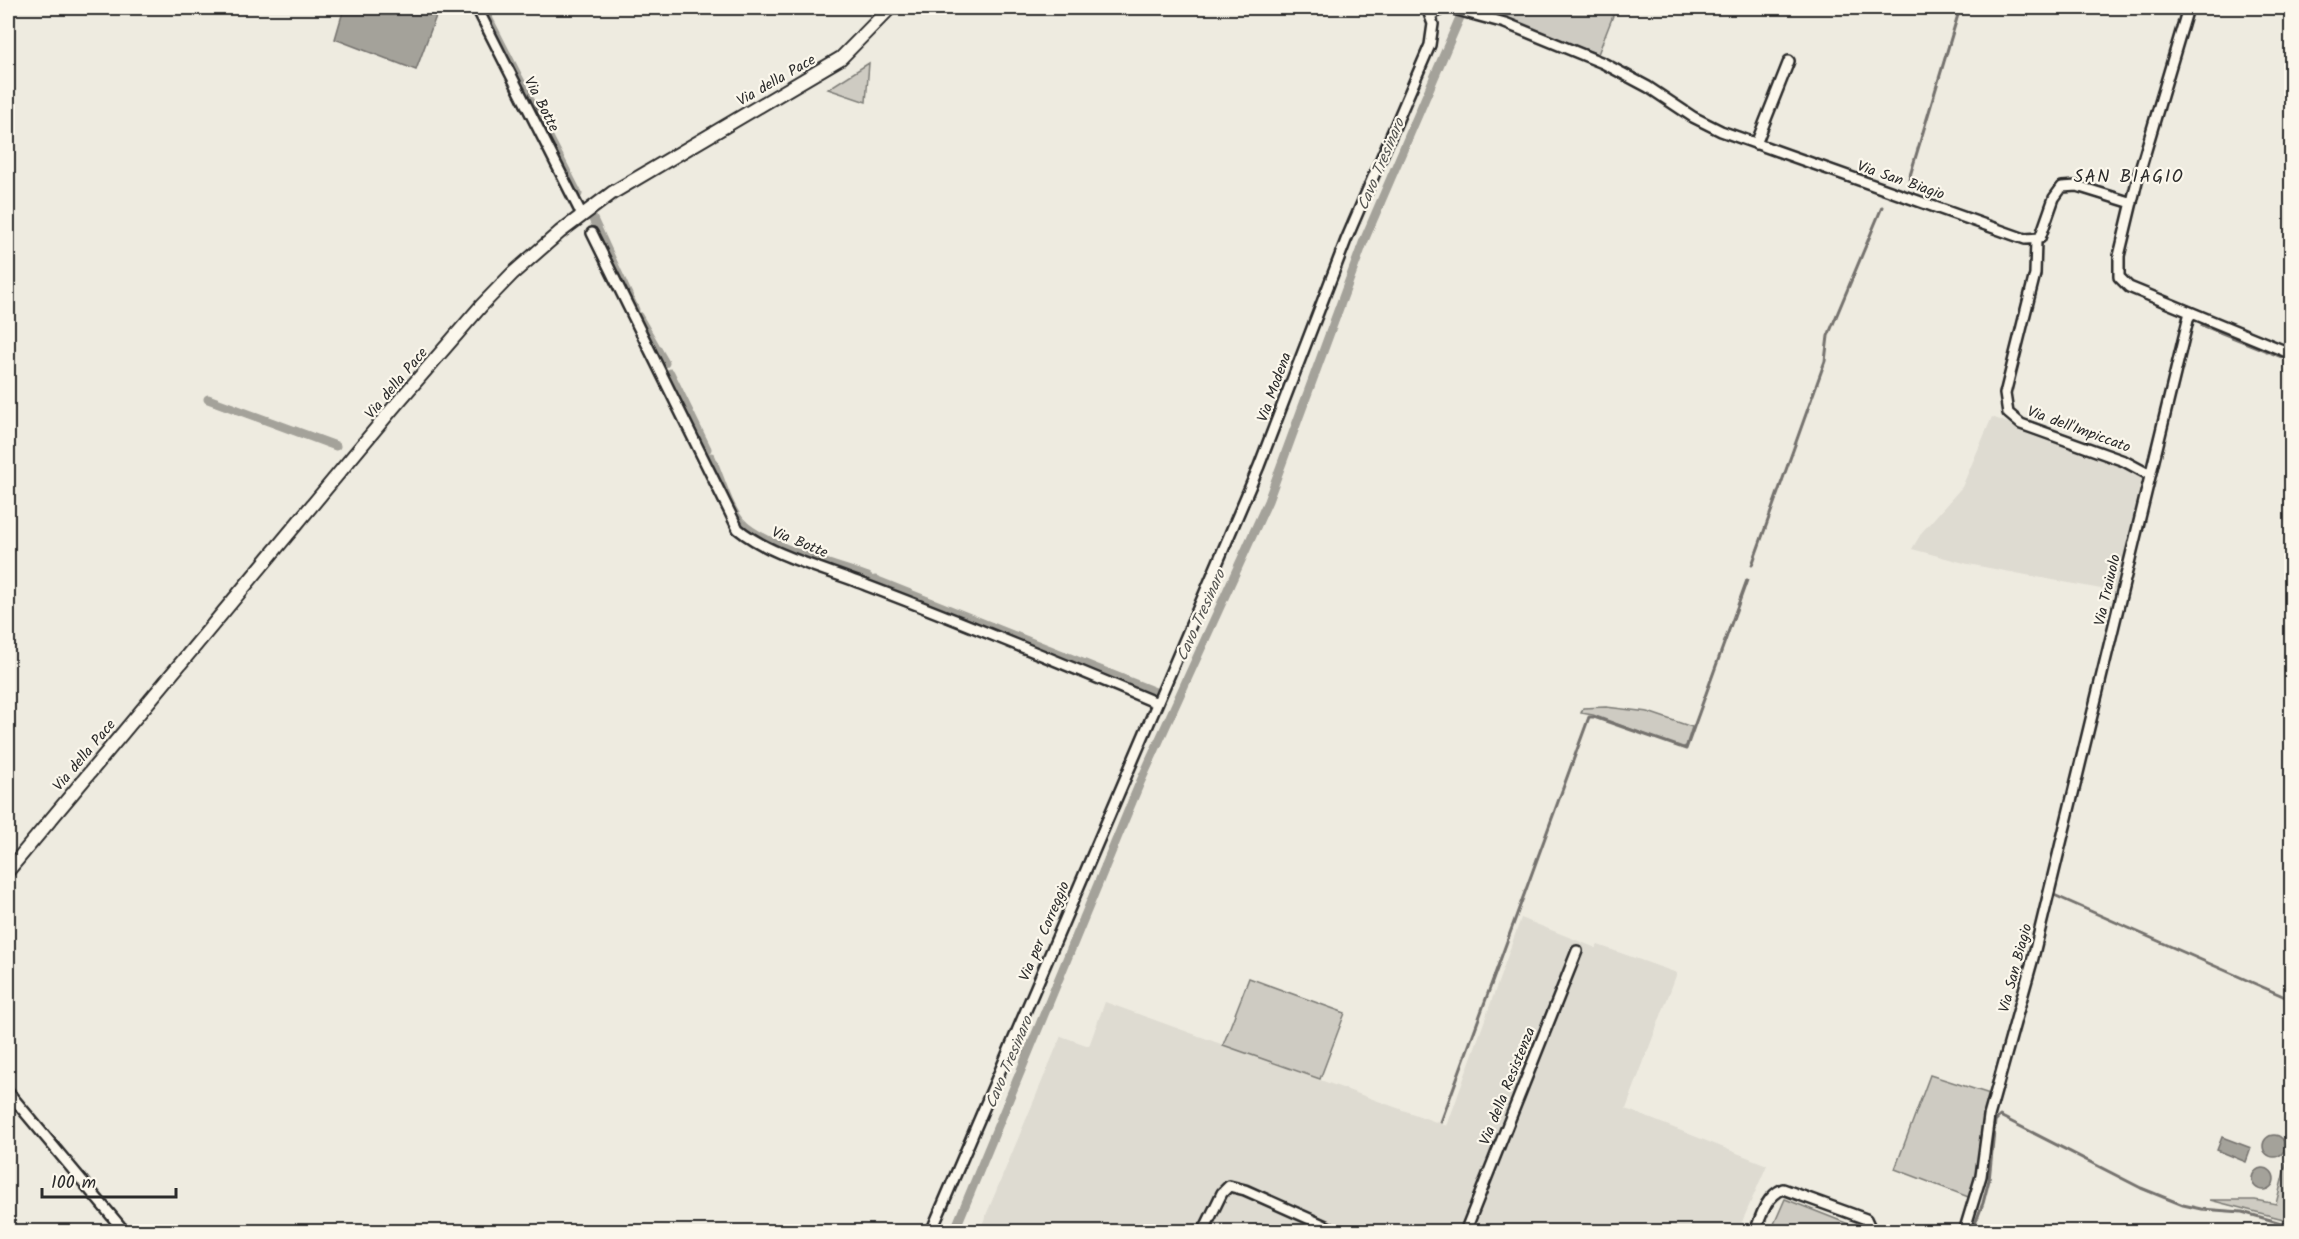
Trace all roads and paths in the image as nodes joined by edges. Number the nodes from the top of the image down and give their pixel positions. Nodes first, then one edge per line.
1 (477, 8) edge
2 (890, 8) edge
3 (1449, 8) edge
4 (2188, 8) edge
5 (1429, 11) edge
6 (1789, 61) dead end
7 (1756, 144) junction
8 (2132, 203) junction
9 (582, 215) junction
10 (592, 233) dead end
11 (2036, 240) junction
12 (2190, 312) junction
13 (2292, 354) edge
14 (2150, 475) junction
15 (1157, 703) junction
16 (2094, 712) joint
17 (1127, 774) joint
18 (8, 871) edge
19 (1577, 951) dead end
20 (8, 1092) edge
21 (125, 1232) edge
22 (931, 1232) edge
23 (1203, 1232) edge
24 (1339, 1232) edge
25 (1465, 1232) edge
26 (1755, 1232) edge
27 (1872, 1232) edge
28 (1964, 1232) edge

1 - 9 street, Via Botte
2 - 9 main road, Via della Pace
3 - 5 street
3 - 7 street, Via San Biagio
4 - 8 street
5 - 15 street, Via Modena
6 - 7 street
7 - 11 street, Via San Biagio
8 - 11 street
8 - 12 street
9 - 18 main road, Via della Pace
10 - 15 street, Via Botte
11 - 14 street, Via dell'Impiccato
12 - 13 street
12 - 14 street
14 - 16 street, Via Traiuolo
15 - 17 street, Via Modena
16 - 28 street, Via San Biagio
17 - 22 street, Via per Correggio
19 - 25 street, Via della Resistenza
20 - 21 street
23 - 24 street
26 - 27 street

